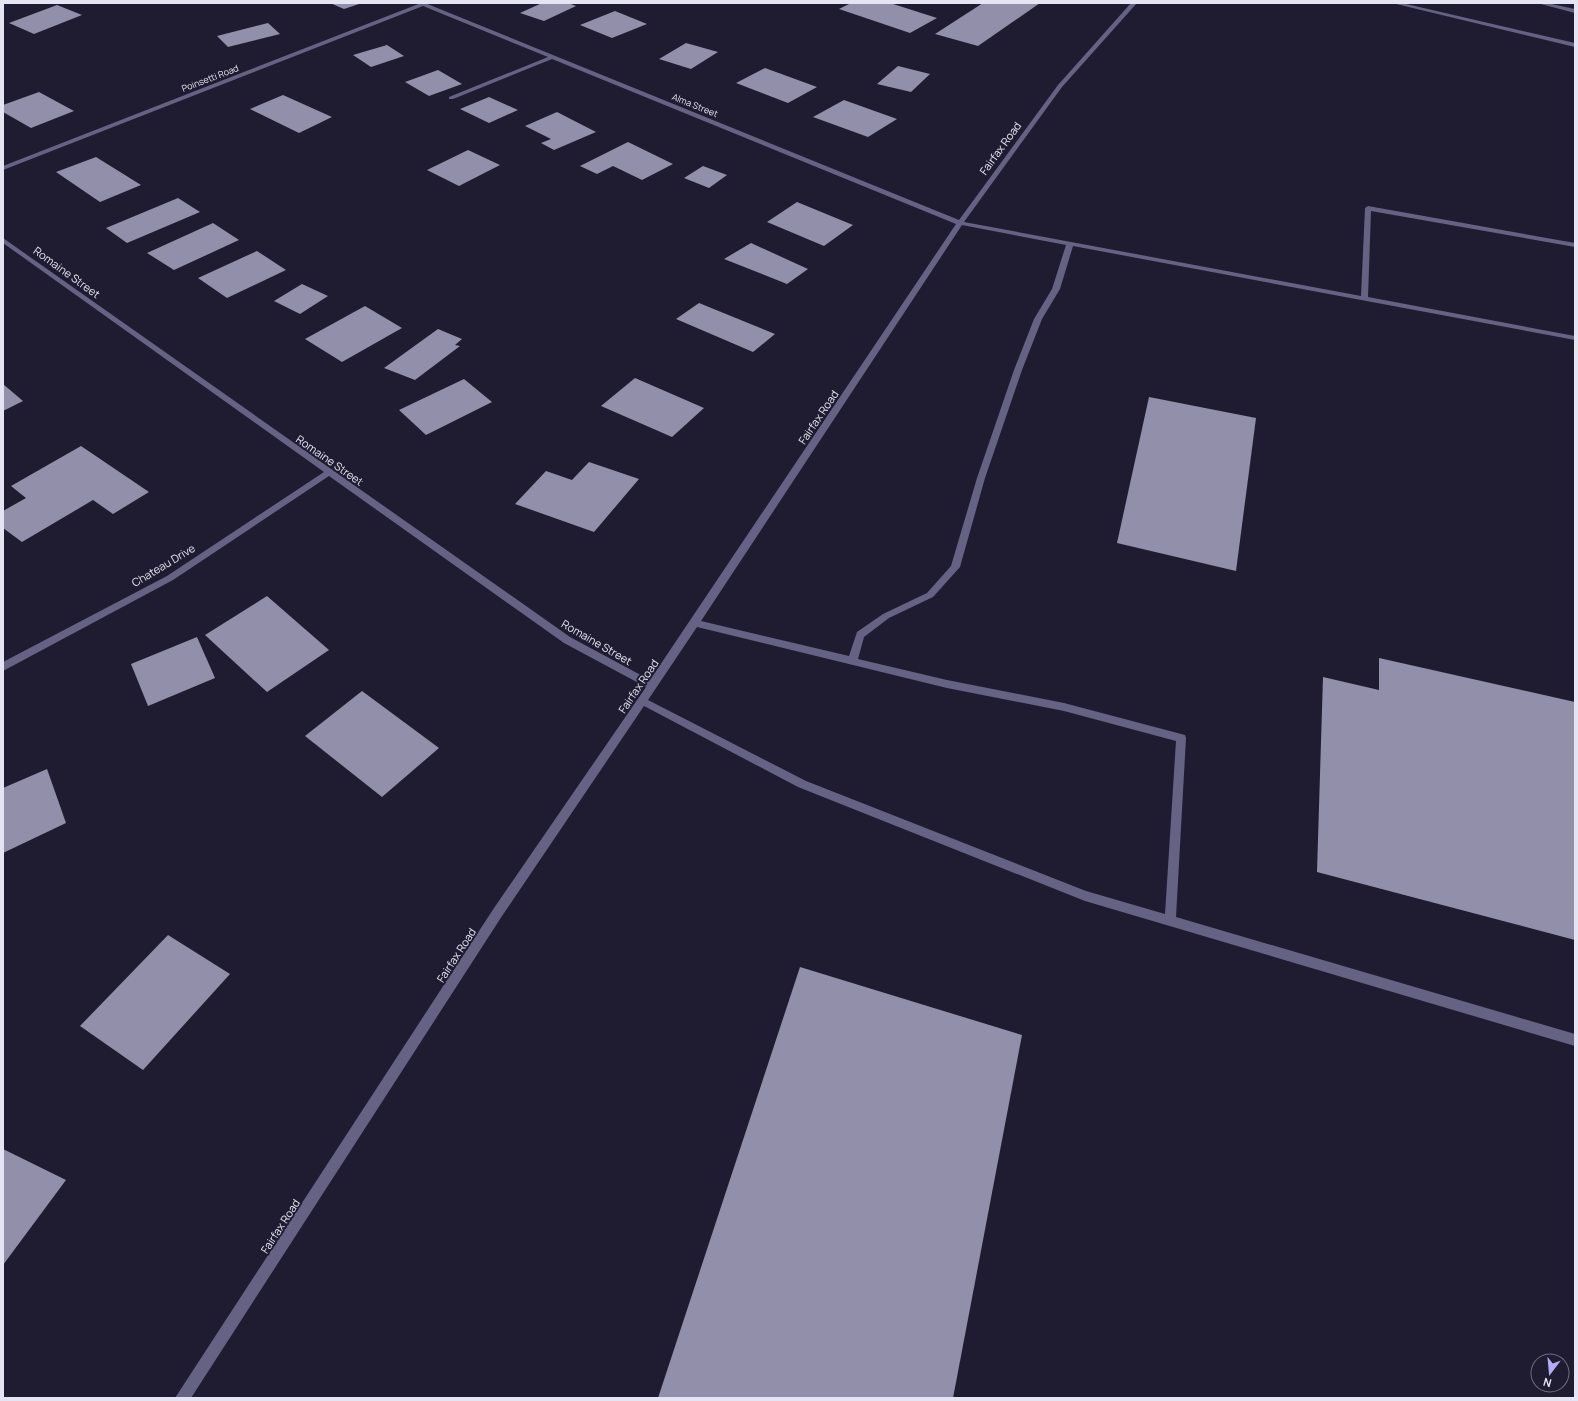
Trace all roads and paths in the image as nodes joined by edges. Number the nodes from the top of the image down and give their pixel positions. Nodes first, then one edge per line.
1 (1134, 3) edge
2 (1394, 3) edge
3 (1540, 3) edge
4 (423, 4) joint
5 (1575, 11) edge
6 (1575, 45) edge
7 (552, 57) junction
8 (451, 98) dead end
9 (3, 168) edge
10 (960, 223) junction
11 (3, 240) edge
12 (1070, 244) junction
13 (1575, 245) edge
14 (1364, 298) junction
15 (1575, 338) edge
16 (329, 472) junction
17 (695, 624) junction
18 (852, 661) junction
19 (3, 667) edge
20 (652, 686) junction
21 (642, 701) junction
22 (1170, 921) junction
23 (1575, 1040) edge
24 (182, 1398) edge

1 - 10 street, Fairfax Road
2 - 6 street
3 - 5 street
4 - 7 street, Alma Street
4 - 9 street, Poinsetti Road
7 - 8 street
7 - 10 street, Alma Street
10 - 12 street, Alma Street
10 - 17 street, Fairfax Road
11 - 16 street, Romaine Street
12 - 14 street, Alma Street
12 - 18 street
13 - 14 street
14 - 15 street, Alma Street
16 - 19 street, Chateau Drive
16 - 20 street, Romaine Street
17 - 18 street
17 - 20 street, Fairfax Road
18 - 22 street
20 - 21 street, Fairfax Road
21 - 22 street
21 - 24 street, Fairfax Road
22 - 23 street

